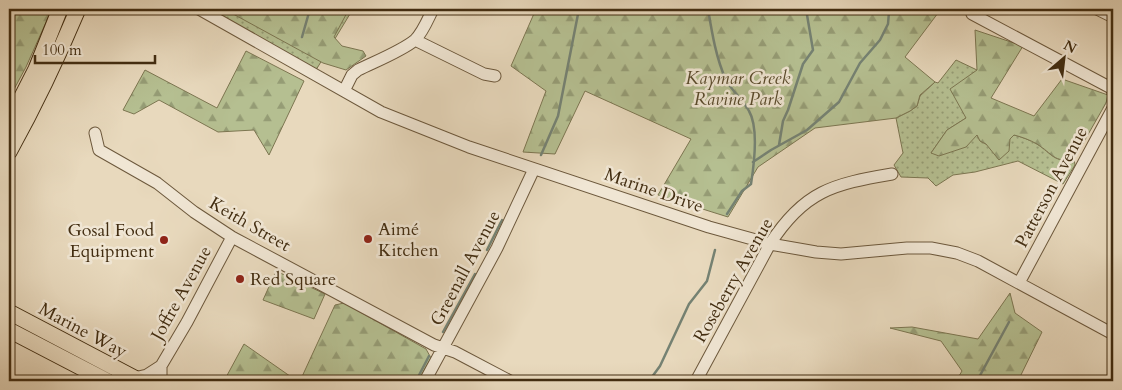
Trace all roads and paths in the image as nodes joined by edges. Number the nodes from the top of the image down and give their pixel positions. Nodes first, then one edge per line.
1 (60, 9) edge
2 (78, 9) edge
3 (199, 9) edge
4 (433, 9) edge
5 (1097, 9) edge
6 (972, 14) dead end
7 (1113, 17) edge
8 (415, 40) junction
9 (495, 76) dead end
10 (344, 91) junction
11 (1113, 92) edge
12 (1113, 108) edge
13 (9, 122) edge
14 (95, 134) dead end
15 (9, 152) edge
16 (534, 169) junction
17 (892, 174) dead end
18 (232, 237) junction
19 (770, 244) junction
20 (1019, 283) junction
21 (9, 312) edge
22 (9, 330) edge
23 (1113, 334) edge
24 (443, 348) junction
25 (160, 366) junction
26 (137, 380) edge
27 (107, 381) edge
28 (161, 381) edge
29 (425, 381) edge
30 (510, 381) edge
31 (696, 381) edge

1 - 13 main road
2 - 15 main road
3 - 10 street, Marine Drive
4 - 8 street
5 - 7 street
6 - 11 street
8 - 9 street
8 - 10 street
10 - 16 street, Marine Drive
12 - 20 street, Patterson Avenue
14 - 18 street, Keith Street
16 - 19 street, Marine Drive
16 - 24 street, Greenall Avenue
17 - 19 street, Roseberry Avenue
18 - 24 street, Keith Street
18 - 25 street, Joffre Avenue
19 - 20 street, Marine Drive
19 - 31 street, Roseberry Avenue
20 - 23 street, Marine Drive
21 - 26 main road, Marine Way
22 - 27 main road, Marine Way
24 - 29 street, Greenall Avenue
24 - 30 street, Keith Street
25 - 26 street, Joffre Avenue
25 - 28 street, Joffre Avenue

